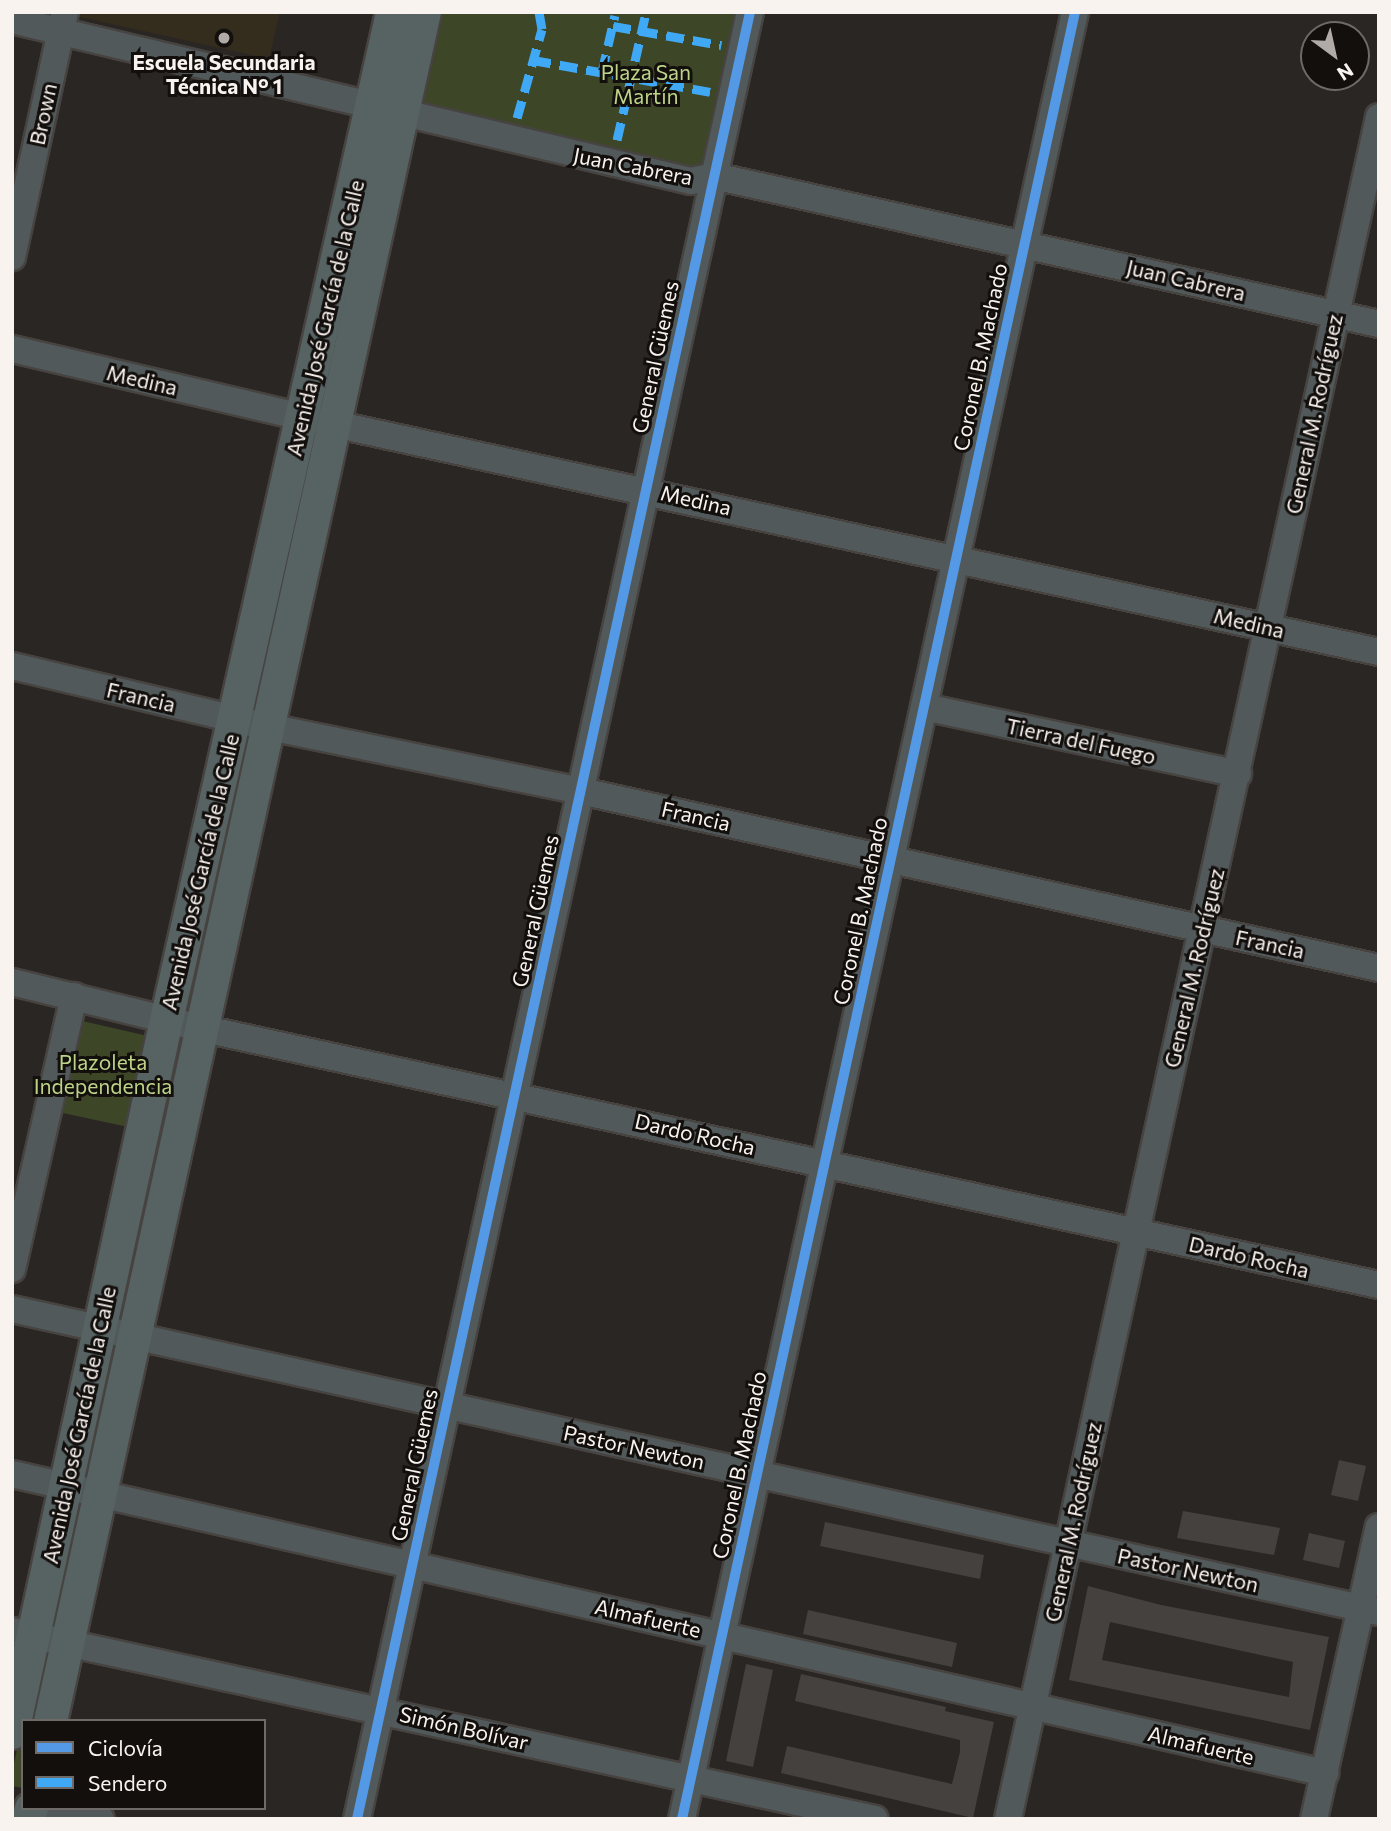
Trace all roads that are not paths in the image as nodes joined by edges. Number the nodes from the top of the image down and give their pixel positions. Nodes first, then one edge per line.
1 (392, 12) edge
2 (424, 12) edge
3 (750, 12) edge
4 (1075, 12) edge
5 (12, 20) edge
6 (63, 22) edge
7 (388, 107) junction
8 (1379, 117) edge
9 (714, 176) junction
10 (1025, 244) junction
11 (12, 257) edge
12 (1336, 314) junction
13 (1379, 324) edge
14 (12, 349) edge
15 (318, 420) junction
16 (646, 489) junction
17 (957, 558) junction
18 (1268, 627) junction
19 (1379, 652) edge
20 (12, 666) edge
21 (924, 707) junction
22 (236, 719) junction
23 (269, 727) junction
24 (1238, 774) junction
25 (580, 791) junction
26 (891, 860) junction
27 (1202, 929) junction
28 (1379, 968) edge
29 (12, 982) edge
30 (74, 996) junction
31 (166, 1020) junction
32 (200, 1028) junction
33 (515, 1094) junction
34 (825, 1163) junction
35 (1136, 1231) junction
36 (12, 1269) edge
37 (1379, 1285) edge
38 (12, 1309) edge
39 (98, 1331) junction
40 (130, 1339) junction
41 (447, 1405) junction
42 (12, 1474) edge
43 (757, 1474) junction
44 (82, 1489) junction
45 (1379, 1527) edge
46 (1069, 1543) junction
47 (412, 1565) junction
48 (1369, 1609) edge
49 (23, 1634) edge
50 (722, 1635) junction
51 (67, 1644) junction
52 (1033, 1707) junction
53 (381, 1709) junction
54 (50, 1719) edge
55 (12, 1732) edge
56 (1325, 1773) junction
57 (691, 1778) junction
58 (61, 1810) edge
59 (101, 1819) edge
60 (357, 1819) edge
61 (682, 1819) edge
62 (875, 1819) edge
63 (1009, 1819) edge
64 (1314, 1819) edge

1 - 7 main road, Avenida José García de la Calle
2 - 7 main road, Avenida José García de la Calle
3 - 9 street, General Güemes
4 - 10 street, Coronel B. Machado
5 - 6 street, Juan Cabrera
6 - 7 street, Juan Cabrera
6 - 11 street, Brown
7 - 9 street, Juan Cabrera
7 - 15 main road, Avenida José García de la Calle
8 - 12 street, General M. Rodríguez
9 - 10 street, Juan Cabrera
9 - 16 street, General Güemes
10 - 12 street, Juan Cabrera
10 - 17 street, Coronel B. Machado
12 - 13 street, Juan Cabrera
12 - 18 street, General M. Rodríguez
14 - 15 street, Medina
15 - 16 street, Medina
15 - 22 main road, Avenida José García de la Calle
15 - 23 main road, Avenida José García de la Calle
16 - 17 street, Medina
16 - 25 street, General Güemes
17 - 18 street, Medina
17 - 21 street, Coronel B. Machado
18 - 19 street, Medina
18 - 24 street, General M. Rodríguez
20 - 22 street, Francia
21 - 24 street, Tierra del Fuego
21 - 26 street, Coronel B. Machado
22 - 23 street, Francia
22 - 31 main road, Avenida José García de la Calle
23 - 25 street, Francia
23 - 32 main road, Avenida José García de la Calle
24 - 27 street, General M. Rodríguez
25 - 26 street, Francia
25 - 33 street, General Güemes
26 - 27 street, Francia
26 - 34 street, Coronel B. Machado
27 - 28 street, Francia
27 - 35 street, General M. Rodríguez
29 - 30 street, Dardo Rocha
30 - 31 street, Dardo Rocha
30 - 36 street
31 - 32 street, Dardo Rocha
31 - 39 main road, Avenida José García de la Calle
32 - 33 street, Dardo Rocha
32 - 40 main road, Avenida José García de la Calle
33 - 34 street, Dardo Rocha
33 - 41 street, General Güemes
34 - 35 street, Dardo Rocha
34 - 43 street, Coronel B. Machado
35 - 37 street, Dardo Rocha
35 - 46 street, General M. Rodríguez
38 - 39 street, Pastor Newton
39 - 40 street, Pastor Newton
39 - 44 main road, Avenida José García de la Calle
40 - 41 street, Pastor Newton
40 - 44 main road, Avenida José García de la Calle
41 - 43 street, Pastor Newton
41 - 47 street, General Güemes
42 - 44 street, Almafuerte
43 - 46 street, Pastor Newton
43 - 50 street, Coronel B. Machado
44 - 47 street, Almafuerte
44 - 49 main road, Avenida José García de la Calle
44 - 51 main road, Avenida José García de la Calle
45 - 48 street
46 - 48 street, Pastor Newton
46 - 52 street, General M. Rodríguez
47 - 50 street, Almafuerte
47 - 53 street, General Güemes
48 - 56 street
49 - 51 street, Simón Bolívar
49 - 55 main road, Avenida José García de la Calle
50 - 52 street, Almafuerte
50 - 57 street, Coronel B. Machado
51 - 53 street, Simón Bolívar
51 - 54 main road, Avenida José García de la Calle
52 - 56 street, Almafuerte
52 - 63 street, General M. Rodríguez
53 - 57 street, Simón Bolívar
53 - 60 street, General Güemes
56 - 64 street
57 - 61 street, Coronel B. Machado
57 - 62 street, Simón Bolívar
58 - 59 street

